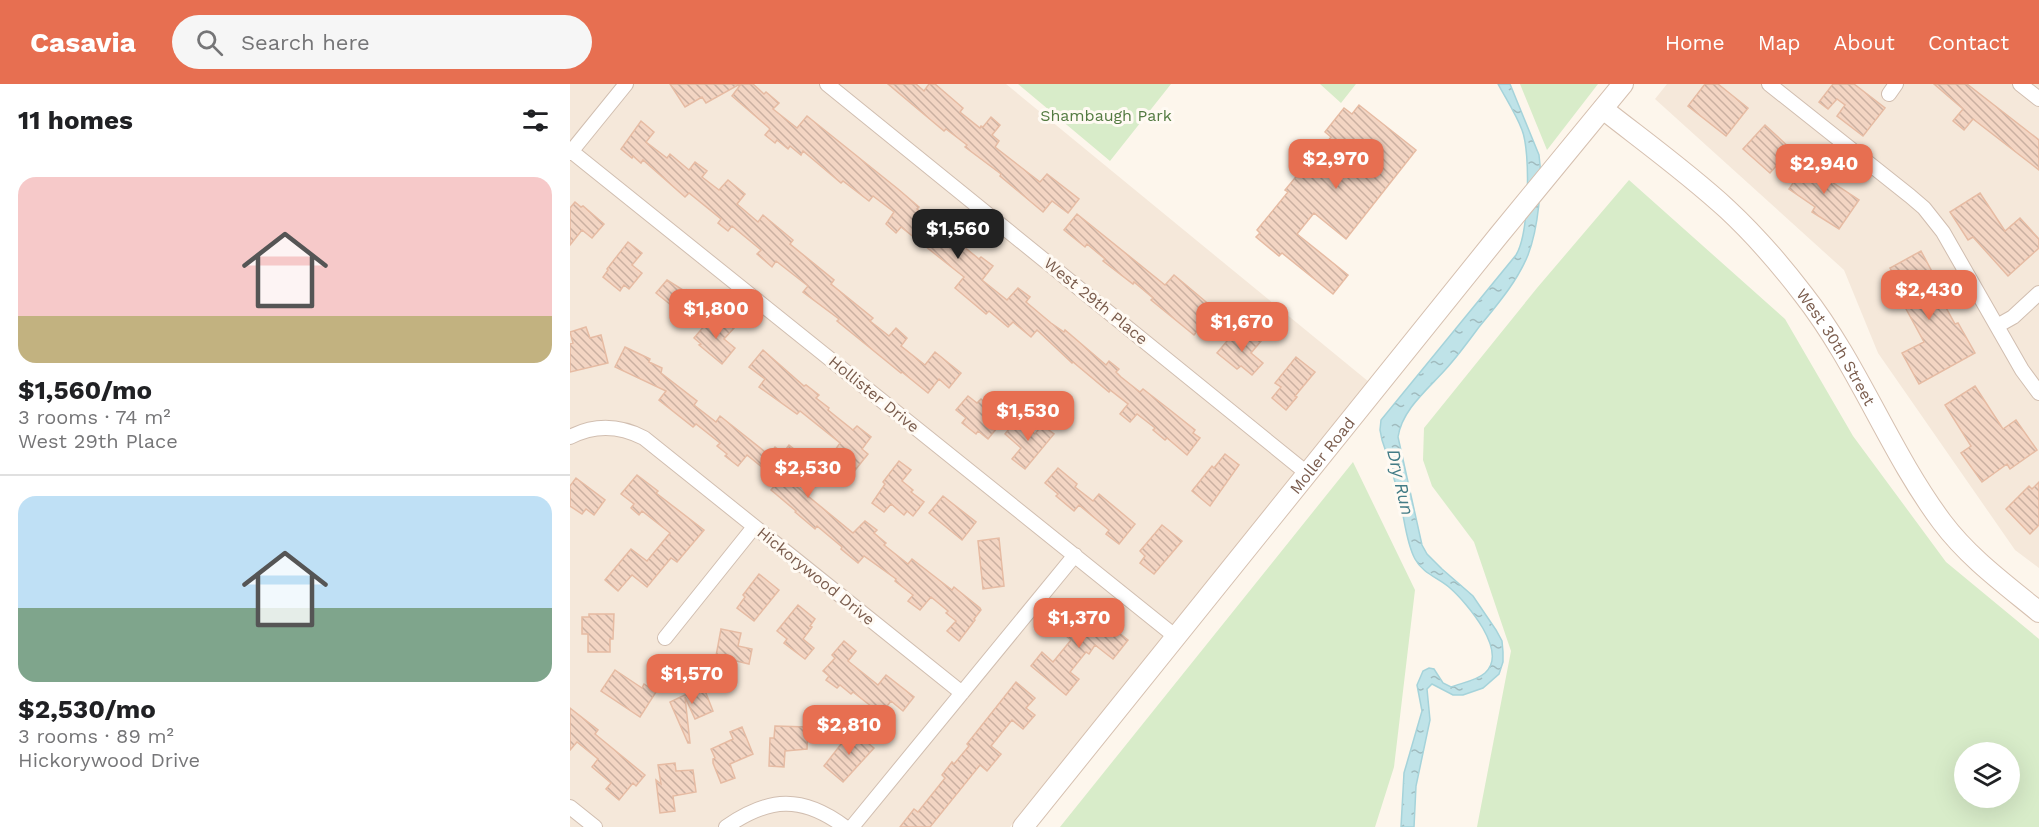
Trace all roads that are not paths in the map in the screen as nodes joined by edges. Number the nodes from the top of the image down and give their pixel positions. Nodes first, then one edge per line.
1 (626, 84) edge
2 (827, 84) edge
3 (1623, 84) edge
4 (1769, 84) edge
5 (2020, 84) edge
6 (1786, 89) edge
7 (2039, 99) edge
8 (1603, 109) junction
9 (571, 152) edge
10 (2039, 293) edge
11 (1997, 326) junction
12 (2039, 393) edge
13 (571, 436) edge
14 (1308, 474) junction
15 (754, 527) junction
16 (1075, 555) junction
17 (2039, 612) edge
18 (1176, 637) junction
19 (665, 638) dead end
20 (962, 693) junction
21 (570, 807) edge
22 (595, 827) edge
23 (726, 827) edge
24 (845, 827) edge
25 (852, 827) edge
26 (1023, 827) edge

1 - 9 street
2 - 14 street, West 29th Place
3 - 8 street, Moller Road
4 - 6 street
5 - 7 street
6 - 11 street
8 - 14 street, Moller Road
8 - 17 street, West 30th Street
9 - 16 street, Hollister Drive
10 - 11 street
11 - 12 street
13 - 15 street, Hickorywood Drive
14 - 18 street, Moller Road
15 - 19 street
15 - 20 street, Hickorywood Drive
16 - 18 street, Hollister Drive
16 - 20 street
18 - 26 street, Moller Road
20 - 25 street
21 - 22 street
23 - 24 street

